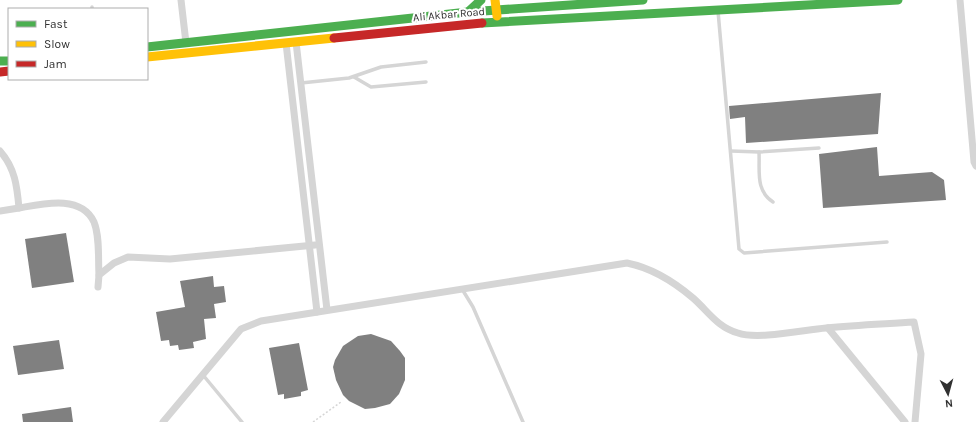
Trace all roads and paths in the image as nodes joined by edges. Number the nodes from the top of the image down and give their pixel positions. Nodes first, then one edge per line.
1 (181, 0) edge
2 (481, 0) edge
3 (496, 0) edge
4 (531, 0) edge
5 (643, 0) edge
6 (898, 0) edge
7 (960, 0) edge
8 (512, 4) edge
9 (539, 6) junction
10 (718, 8) junction
11 (496, 10) junction
12 (468, 12) junction
13 (513, 20) junction
14 (498, 22) junction
15 (186, 42) junction
16 (291, 43) junction
17 (148, 47) edge
18 (148, 57) edge
19 (426, 62) dead end
20 (354, 77) junction
21 (426, 82) dead end
22 (301, 83) junction
23 (819, 148) dead end
24 (0, 151) edge
25 (731, 151) junction
26 (758, 152) junction
27 (976, 166) edge
28 (773, 202) dead end
29 (19, 208) junction
30 (0, 211) edge
31 (887, 242) dead end
32 (319, 244) junction
33 (310, 246) junction
34 (99, 275) junction
35 (98, 287) dead end
36 (461, 288) junction
37 (328, 310) junction
38 (317, 312) junction
39 (828, 328) junction
40 (203, 375) junction
41 (341, 402) dead end
42 (163, 422) edge
43 (242, 422) edge
44 (313, 422) edge
45 (523, 422) edge
46 (905, 422) edge
47 (915, 422) edge

1 - 15 street
2 - 12 main road
3 - 11 main road
4 - 9 main road
5 - 9 main road, Ali Akbar Road
6 - 10 main road, Ali Akbar Road
7 - 27 street
8 - 9 main road, Ali Akbar Road
8 - 11 main road, Ali Akbar Road
8 - 13 main road
10 - 13 main road, Ali Akbar Road
10 - 25 lane
11 - 12 main road, Ali Akbar Road
11 - 14 main road
12 - 15 main road, Ali Akbar Road
13 - 14 main road, Ali Akbar Road
14 - 16 main road, Ali Akbar Road
15 - 17 main road, Ali Akbar Road
16 - 18 main road, Ali Akbar Road
16 - 22 street
16 - 33 street
19 - 20 lane
20 - 21 lane
20 - 22 lane
22 - 32 street
23 - 26 lane
24 - 29 street
25 - 26 lane
25 - 31 lane
26 - 28 lane
29 - 30 street
29 - 34 street
32 - 33 street
32 - 37 street
33 - 34 street
33 - 38 street
34 - 35 street
36 - 37 street
36 - 39 street
36 - 45 lane
37 - 38 street
38 - 40 street
39 - 46 street
39 - 47 street
40 - 42 street
40 - 43 lane
41 - 44 path

